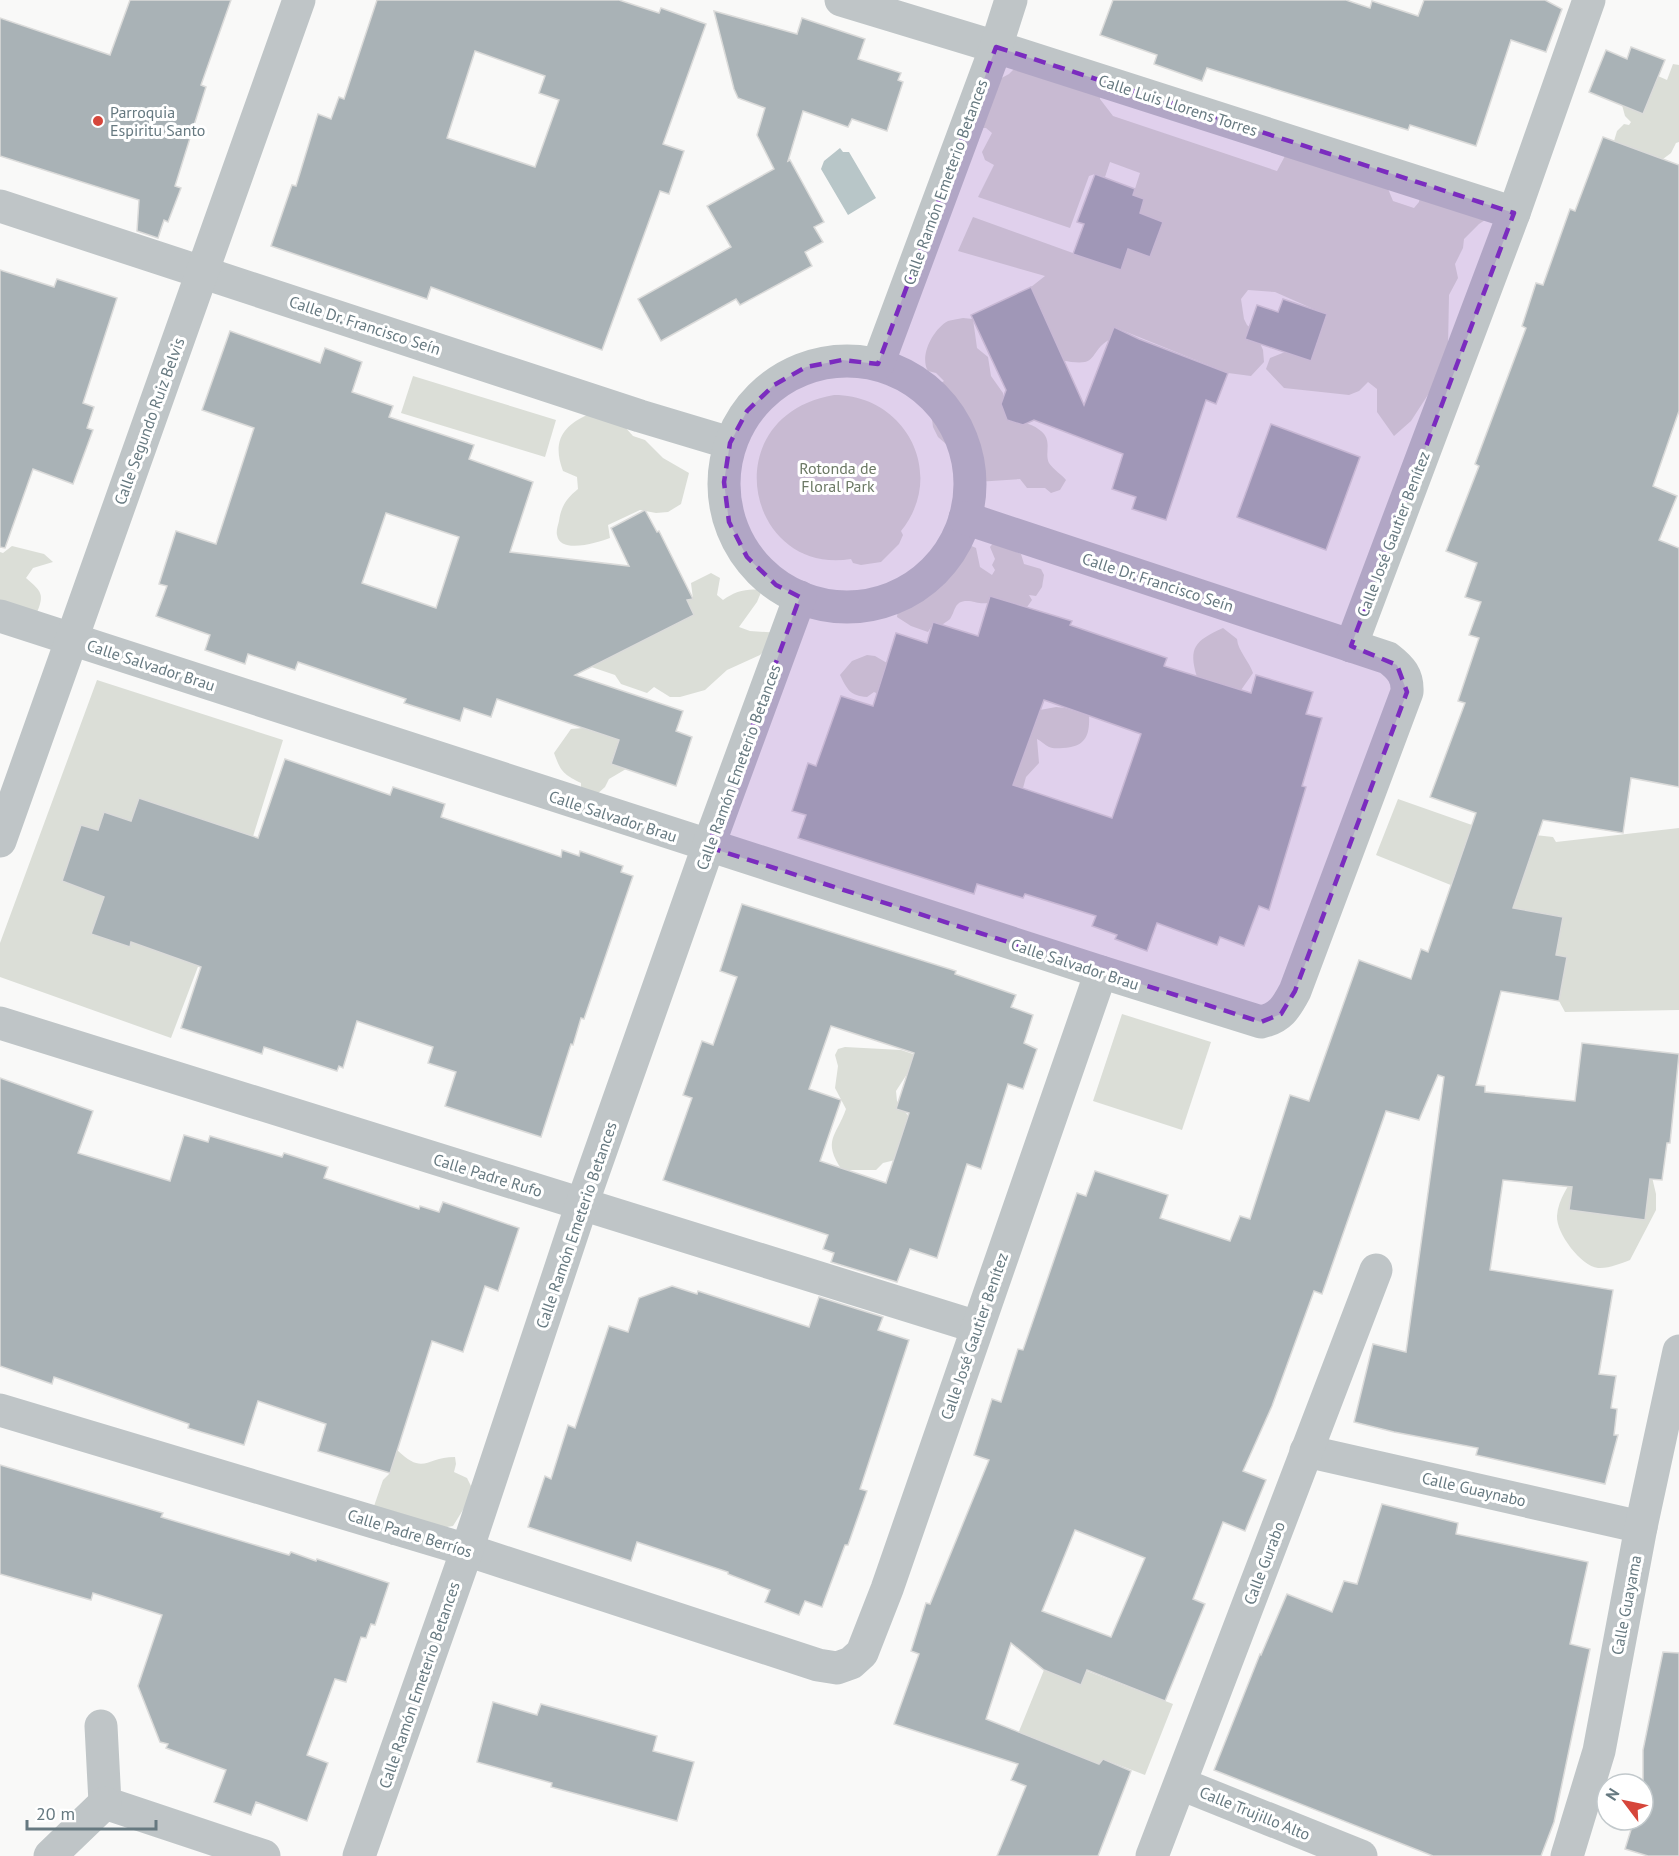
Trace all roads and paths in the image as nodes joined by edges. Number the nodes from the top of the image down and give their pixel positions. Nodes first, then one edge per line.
1 (299, 0) edge
2 (841, 0) edge
3 (1011, 0) edge
4 (1590, 0) edge
5 (996, 47) junction
6 (0, 206) edge
7 (1514, 213) junction
8 (202, 271) junction
9 (878, 364) junction
10 (730, 443) junction
11 (965, 519) junction
12 (800, 597) junction
13 (0, 616) edge
14 (72, 639) junction
15 (1351, 646) junction
16 (0, 841) edge
17 (708, 847) junction
18 (1101, 972) junction
19 (0, 1023) edge
20 (582, 1204) junction
21 (1376, 1270) dead end
22 (977, 1327) junction
23 (1679, 1351) edge
24 (0, 1410) edge
25 (1306, 1451) junction
26 (1641, 1527) junction
27 (467, 1550) junction
28 (818, 1665) joint
29 (100, 1726) dead end
30 (1181, 1784) junction
31 (105, 1803) junction
32 (50, 1856) edge
33 (264, 1856) edge
34 (359, 1856) edge
35 (1152, 1856) edge
36 (1361, 1856) edge
37 (1567, 1856) edge

1 - 8 street, Calle Segundo Ruiz Belvis
2 - 5 street, Calle Luis Llorens Torres
3 - 5 street, Calle Ramón Emeterio Betances
4 - 7 street, Calle José Gautier Benítez
5 - 7 street, Calle Luis Llorens Torres
5 - 9 street, Calle Ramón Emeterio Betances
6 - 8 street, Calle Dr. Francisco Seín
7 - 15 street, Calle José Gautier Benítez
8 - 10 street, Calle Dr. Francisco Seín
8 - 14 street, Calle Segundo Ruiz Belvis
9 - 10 street
9 - 11 street
10 - 12 street
11 - 12 street
11 - 15 street, Calle Dr. Francisco Seín
12 - 17 street, Calle Ramón Emeterio Betances
13 - 14 street, Calle Salvador Brau
14 - 16 street, Calle Segundo Ruiz Belvis
14 - 17 street, Calle Salvador Brau
15 - 18 street, Calle Salvador Brau
17 - 18 street, Calle Salvador Brau
17 - 20 street, Calle Ramón Emeterio Betances
18 - 22 street, Calle José Gautier Benítez
19 - 20 street, Calle Padre Rufo
20 - 22 street, Calle Padre Rufo
20 - 27 street, Calle Ramón Emeterio Betances
21 - 25 street, Calle Gurabo
22 - 28 street, Calle José Gautier Benítez
23 - 26 street, Calle Guayama
24 - 27 street, Calle Padre Berríos
25 - 26 street, Calle Guaynabo
25 - 30 street, Calle Gurabo
26 - 37 street, Calle Guayama
27 - 28 street, Calle Padre Berríos
27 - 34 street, Calle Ramón Emeterio Betances
29 - 31 street
30 - 35 street, Calle Gurabo
30 - 36 street, Calle Trujillo Alto
31 - 32 street
31 - 33 street

